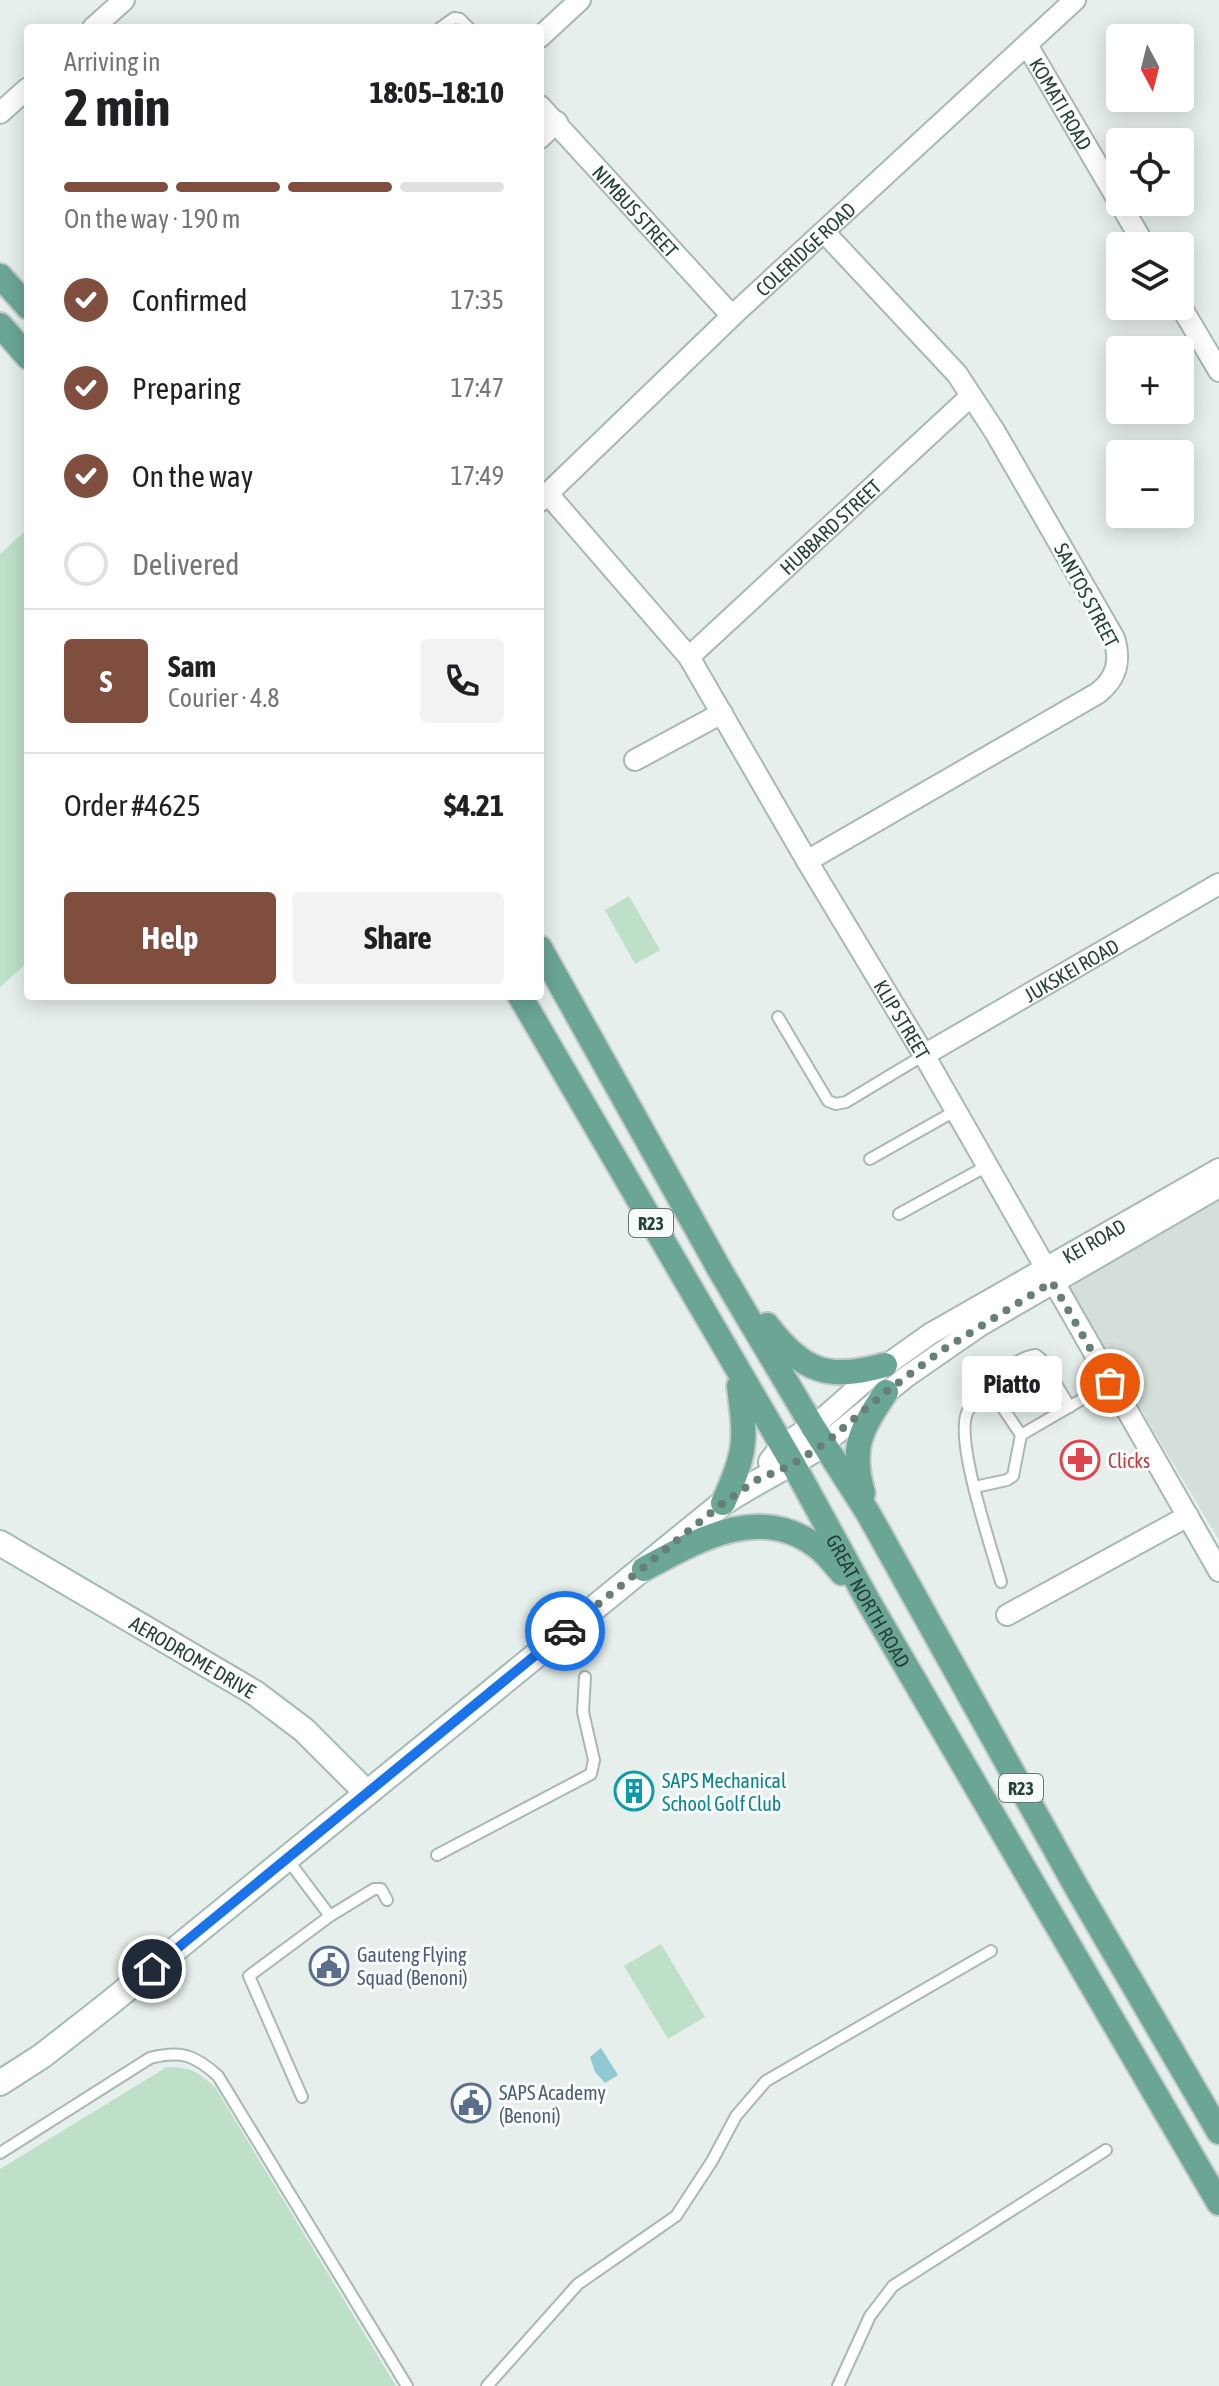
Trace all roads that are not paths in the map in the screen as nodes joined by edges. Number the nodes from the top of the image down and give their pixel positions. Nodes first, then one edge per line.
1 (124, 0) edge
2 (580, 0) edge
3 (1075, 0) edge
4 (97, 24) edge
5 (446, 24) edge
6 (465, 24) edge
7 (544, 33) edge
8 (1027, 45) junction
9 (24, 92) edge
10 (544, 110) edge
11 (0, 113) edge
12 (557, 122) junction
13 (544, 134) edge
14 (1137, 232) edge
15 (825, 233) junction
16 (0, 276) edge
17 (24, 303) edge
18 (732, 316) junction
19 (1194, 320) edge
20 (0, 325) edge
21 (1211, 338) edge
22 (24, 352) edge
23 (1219, 371) edge
24 (971, 396) junction
25 (544, 497) edge
26 (689, 657) junction
27 (722, 713) junction
28 (635, 760) dead end
29 (807, 861) junction
30 (1219, 884) edge
31 (544, 955) edge
32 (522, 1000) edge
33 (778, 1017) dead end
34 (924, 1055) junction
35 (955, 1111) junction
36 (870, 1159) dead end
37 (987, 1166) junction
38 (1219, 1169) edge
39 (1219, 1187) edge
40 (899, 1214) dead end
41 (721, 1272) junction
42 (1048, 1275) junction
43 (885, 1365) junction
44 (738, 1373) junction
45 (1110, 1383) junction
46 (989, 1387) junction
47 (886, 1392) junction
48 (1070, 1407) junction
49 (818, 1435) junction
50 (1021, 1435) junction
51 (787, 1456) junction
52 (975, 1487) junction
53 (723, 1503) junction
54 (868, 1513) junction
55 (1188, 1516) junction
56 (0, 1543) edge
57 (644, 1569) junction
58 (1219, 1571) edge
59 (1001, 1582) dead end
60 (868, 1601) junction
61 (1007, 1615) dead end
62 (585, 1677) dead end
63 (367, 1793) junction
64 (437, 1855) dead end
65 (287, 1858) junction
66 (1078, 1890) junction
67 (387, 1900) dead end
68 (1045, 1907) junction
69 (330, 1916) junction
70 (991, 1951) dead end
71 (0, 2083) edge
72 (302, 2097) dead end
73 (1219, 2132) edge
74 (1106, 2150) dead end
75 (0, 2153) edge
76 (1219, 2203) edge
77 (407, 2386) edge
78 (487, 2386) edge
79 (838, 2386) edge

1 - 4 street
2 - 7 street
3 - 8 street, COLERIDGE ROAD
5 - 6 lane
8 - 14 street, KOMATI ROAD
8 - 15 street, COLERIDGE ROAD
9 - 11 street
10 - 12 street, NIMBUS STREET
12 - 13 street
12 - 18 street, NIMBUS STREET
15 - 18 street, COLERIDGE ROAD
15 - 24 street, SANTOS STREET
16 - 17 main road
18 - 25 street, COLERIDGE ROAD
19 - 21 street
20 - 22 main road
21 - 23 street
24 - 26 street, HUBBARD STREET
24 - 29 street, SANTOS STREET
25 - 26 street, KLIP STREET
26 - 27 street, KLIP STREET
27 - 28 street
27 - 29 street, KLIP STREET
29 - 34 street, KLIP STREET
30 - 34 street, JUKSKEI ROAD
31 - 41 main road, GREAT NORTH ROAD / R23
32 - 44 main road, GREAT NORTH ROAD / R23
33 - 34 lane
34 - 35 street, KLIP STREET
35 - 36 lane
35 - 37 street, KLIP STREET
37 - 40 lane
37 - 42 street, KLIP STREET
38 - 42 street, KEI ROAD
39 - 42 street, KEI ROAD
41 - 43 main road
41 - 49 main road, GREAT NORTH ROAD / R23
42 - 43 street, KEI ROAD
42 - 45 street, KLIP STREET
42 - 47 street, KEI ROAD
43 - 49 street, KEI ROAD
44 - 51 main road, GREAT NORTH ROAD / R23
44 - 53 main road
45 - 48 lane
45 - 55 street, KLIP STREET
46 - 48 lane
46 - 50 lane
46 - 52 lane
47 - 49 street, KEI ROAD
47 - 54 main road
48 - 50 lane
49 - 51 street
49 - 54 main road, GREAT NORTH ROAD / R23
50 - 52 lane
51 - 53 street
51 - 60 main road, GREAT NORTH ROAD / R23
52 - 59 lane
53 - 57 street
54 - 66 main road, GREAT NORTH ROAD / R23
55 - 58 street, KLIP STREET
55 - 61 street
56 - 63 street, AERODROME DRIVE
57 - 60 main road
57 - 63 street
60 - 68 main road, GREAT NORTH ROAD / R23
62 - 64 lane
63 - 65 street
65 - 69 lane
65 - 71 street
66 - 68 main road
66 - 73 main road, GREAT NORTH ROAD / R23
67 - 69 lane
68 - 76 main road, GREAT NORTH ROAD / R23
69 - 72 lane
70 - 78 lane
74 - 79 lane
75 - 77 lane

